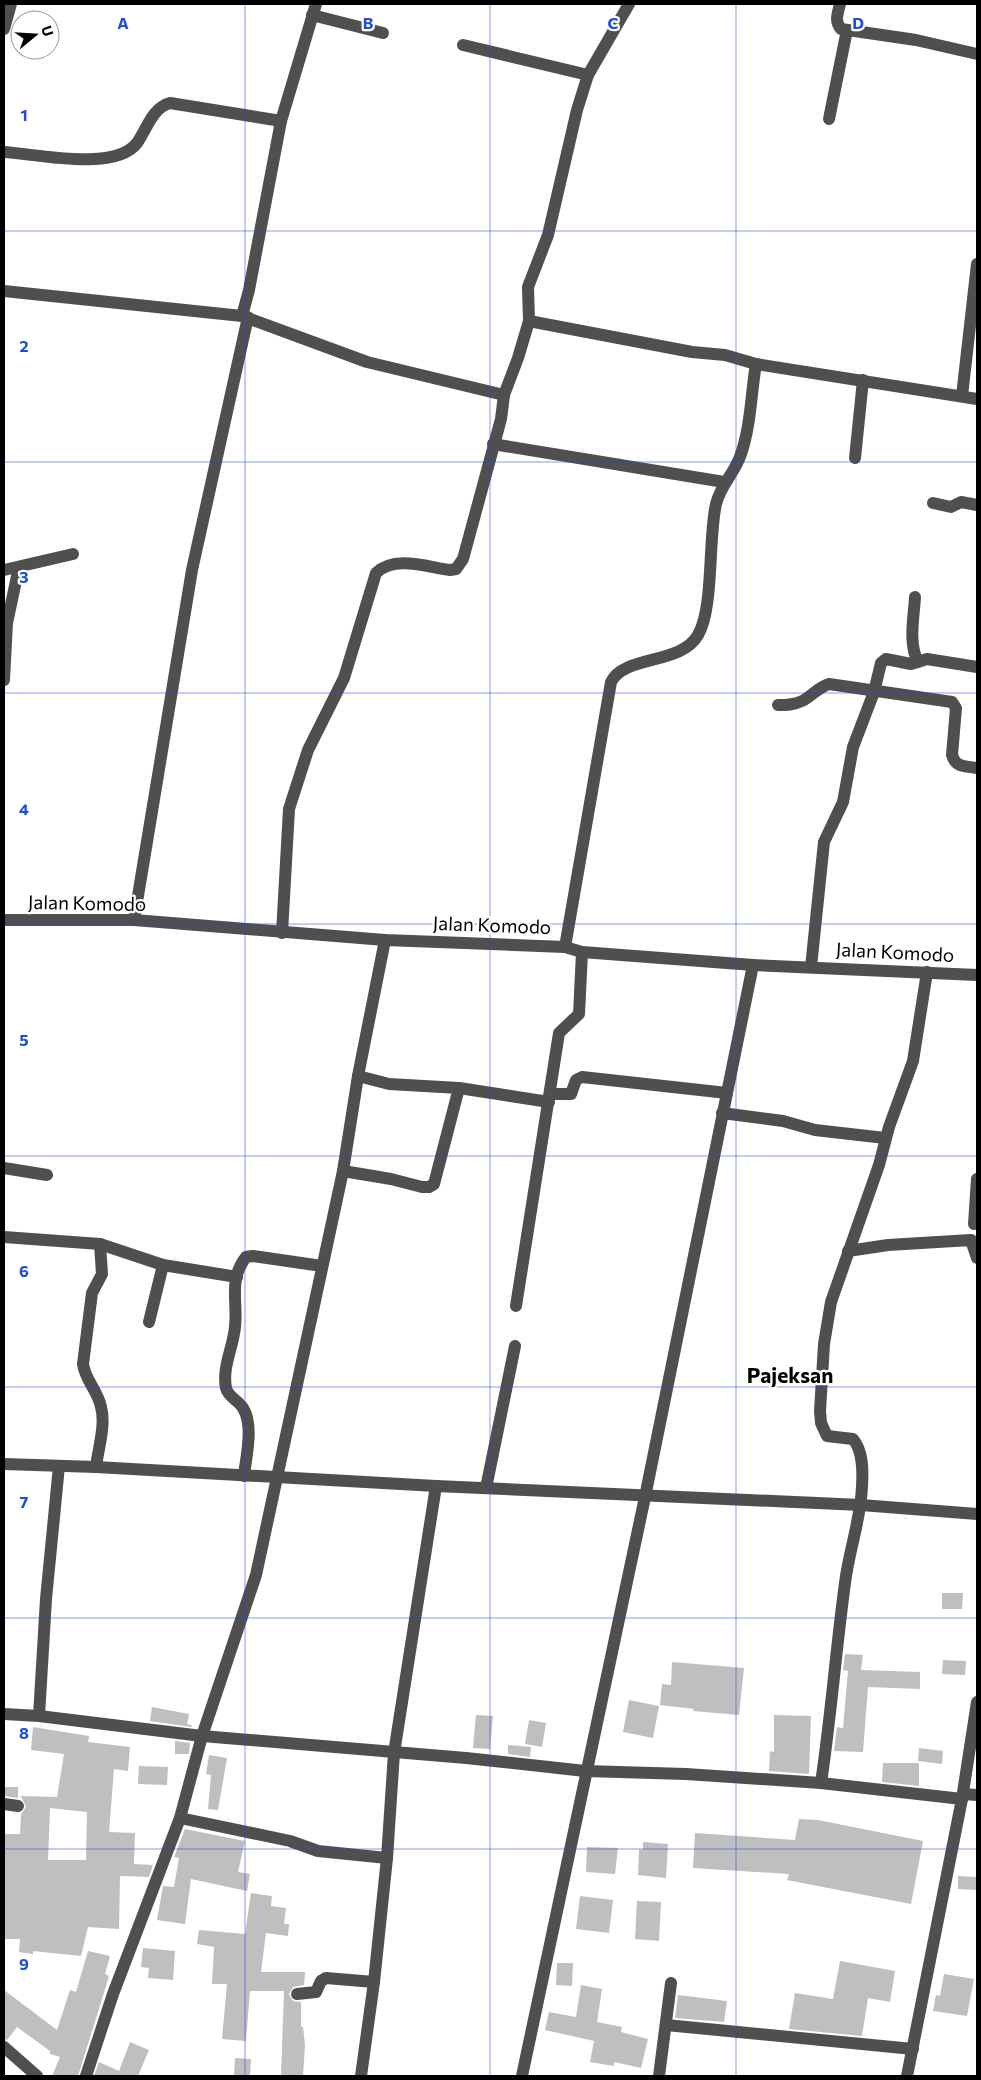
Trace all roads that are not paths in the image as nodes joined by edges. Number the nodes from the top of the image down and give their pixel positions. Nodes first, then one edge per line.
1 (11, 4) edge
2 (630, 4) edge
3 (837, 4) edge
4 (314, 9) edge
5 (4, 30) edge
6 (847, 30) junction
7 (384, 33) dead end
8 (463, 45) dead end
9 (977, 54) edge
10 (588, 74) junction
11 (829, 119) dead end
12 (281, 121) junction
13 (4, 152) edge
14 (977, 264) edge
15 (4, 291) edge
16 (245, 316) junction
17 (529, 321) junction
18 (756, 364) junction
19 (862, 380) junction
20 (504, 395) junction
21 (962, 396) junction
22 (977, 399) edge
23 (493, 444) junction
24 (854, 458) dead end
25 (724, 482) junction
26 (933, 503) dead end
27 (977, 505) edge
28 (74, 554) dead end
29 (19, 568) junction
30 (4, 570) edge
31 (915, 596) dead end
32 (918, 662) junction
33 (977, 666) edge
34 (4, 680) edge
35 (874, 692) junction
36 (778, 705) dead end
37 (977, 768) edge
38 (4, 920) edge
39 (134, 920) junction
40 (282, 933) junction
41 (385, 940) junction
42 (565, 947) junction
43 (582, 952) junction
44 (753, 965) junction
45 (810, 967) junction
46 (927, 972) junction
47 (977, 975) edge
48 (358, 1076) junction
49 (459, 1088) junction
50 (727, 1093) junction
51 (549, 1098) junction
52 (722, 1113) junction
53 (885, 1138) junction
54 (4, 1168) edge
55 (343, 1171) junction
56 (47, 1175) dead end
57 (977, 1178) edge
58 (976, 1224) edge
59 (4, 1237) edge
60 (971, 1240) junction
61 (100, 1244) junction
62 (848, 1251) junction
63 (977, 1258) edge
64 (163, 1265) junction
65 (322, 1266) junction
66 (237, 1277) junction
67 (516, 1306) dead end
68 (149, 1322) dead end
69 (515, 1346) dead end
70 (4, 1464) edge
71 (59, 1466) junction
72 (96, 1467) junction
73 (244, 1476) junction
74 (279, 1476) junction
75 (436, 1486) junction
76 (486, 1488) junction
77 (645, 1497) junction
78 (861, 1505) junction
79 (977, 1514) edge
80 (977, 1702) edge
81 (4, 1714) edge
82 (39, 1716) junction
83 (202, 1736) junction
84 (394, 1753) junction
85 (586, 1771) junction
86 (822, 1782) junction
87 (977, 1795) edge
88 (962, 1796) junction
89 (4, 1804) edge
90 (18, 1806) dead end
91 (180, 1818) junction
92 (387, 1858) junction
93 (374, 1982) junction
94 (671, 1983) dead end
95 (297, 1994) dead end
96 (666, 2025) junction
97 (4, 2047) edge
98 (913, 2049) junction
99 (37, 2076) edge
100 (86, 2076) edge
101 (361, 2076) edge
102 (522, 2076) edge
103 (659, 2076) edge
104 (907, 2076) edge

1 - 5 street
2 - 10 street
3 - 6 street
4 - 7 street
4 - 12 street
6 - 9 street
6 - 11 street
8 - 10 street
10 - 17 street
12 - 13 street
12 - 16 street
14 - 21 street
15 - 16 street
16 - 20 street
16 - 39 street
17 - 18 street
17 - 20 street
18 - 19 street
18 - 25 street
19 - 21 street
19 - 24 street
20 - 23 street
21 - 22 street
23 - 25 street
23 - 40 street
25 - 42 street
26 - 27 street
28 - 29 street
29 - 30 street
29 - 34 street
31 - 32 street
32 - 33 street
32 - 35 street
35 - 36 street
35 - 37 street
35 - 45 street
38 - 39 street, Jalan Komodo
39 - 40 street, Jalan Komodo
40 - 41 street, Jalan Komodo
41 - 42 street, Jalan Komodo
41 - 48 street
42 - 43 street, Jalan Komodo
43 - 44 street, Jalan Komodo
43 - 51 street
44 - 45 street, Jalan Komodo
44 - 50 street
45 - 46 street, Jalan Komodo
46 - 47 street, Jalan Komodo
46 - 53 street
48 - 49 street
48 - 55 street
49 - 51 street
49 - 55 street
50 - 51 street
50 - 52 street
51 - 67 street
52 - 53 street
52 - 77 street
53 - 62 street
54 - 56 street
55 - 65 street
57 - 58 street
58 - 60 street
59 - 61 street
60 - 62 street
60 - 63 street
61 - 64 street
61 - 72 street
62 - 78 street
64 - 66 street
64 - 68 street
65 - 66 street
65 - 74 street
66 - 73 street
69 - 76 street
70 - 71 street
71 - 72 street
71 - 82 street
72 - 73 street
73 - 74 street
74 - 75 street
74 - 83 street
75 - 76 street
75 - 84 street
76 - 77 street
77 - 78 street
77 - 85 street
78 - 79 street
78 - 86 street
80 - 88 street
81 - 82 street
82 - 83 street
83 - 84 street
83 - 91 street
84 - 85 street
84 - 92 street
85 - 86 street
85 - 102 street
86 - 88 street
87 - 88 street
88 - 98 street
89 - 90 street
91 - 92 street
91 - 100 street
92 - 93 street
93 - 95 street
93 - 101 street
94 - 96 street
96 - 98 street
96 - 103 street
97 - 99 street
98 - 104 street

